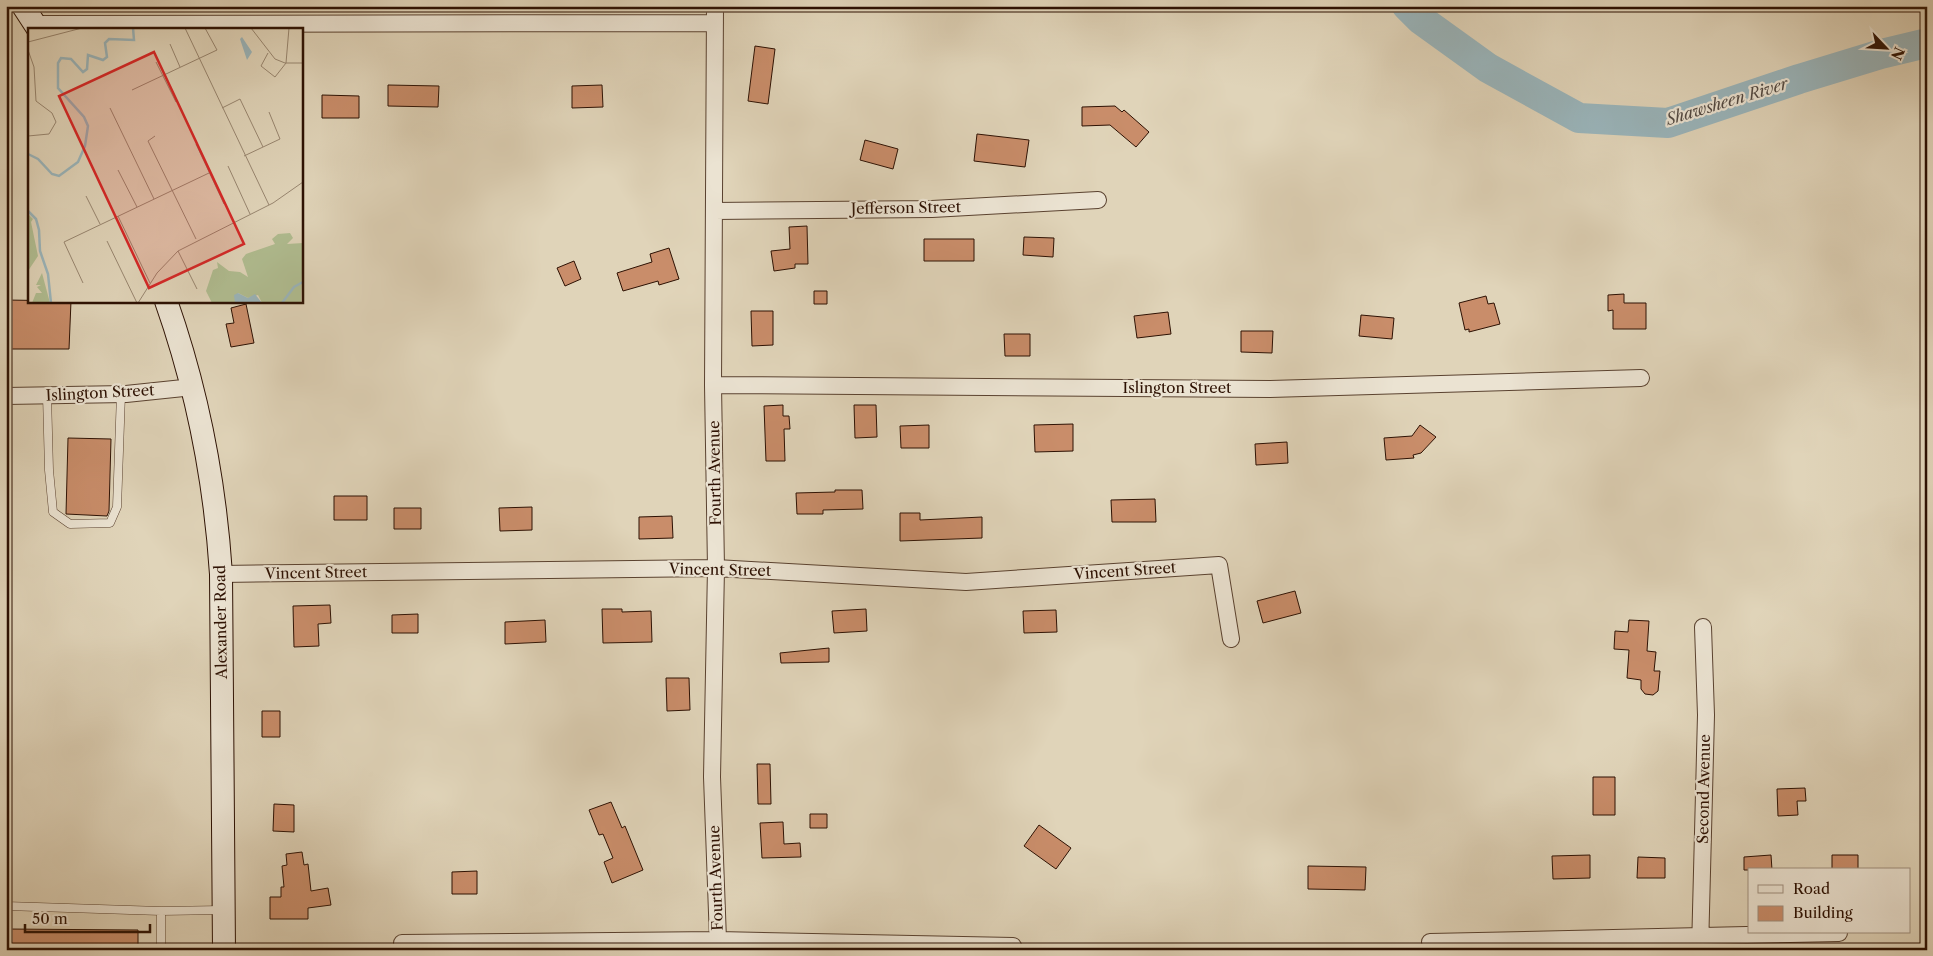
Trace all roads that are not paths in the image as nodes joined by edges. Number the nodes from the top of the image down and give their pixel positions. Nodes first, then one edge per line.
1 (714, 6) edge
2 (32, 20) edge
3 (714, 23) junction
4 (1098, 200) dead end
5 (714, 210) junction
6 (166, 302) edge
7 (1641, 378) dead end
8 (713, 385) junction
9 (193, 387) junction
10 (121, 394) junction
11 (6, 396) edge
12 (47, 396) junction
13 (716, 568) junction
14 (221, 574) junction
15 (1703, 628) dead end
16 (1231, 638) dead end
17 (6, 906) edge
18 (224, 910) junction
19 (161, 911) junction
20 (1825, 934) edge
21 (718, 940) junction
22 (1430, 942) dead end
23 (402, 943) dead end
24 (1700, 943) edge
25 (1013, 946) dead end
26 (161, 950) edge
27 (224, 950) edge

1 - 3 street, Fourth Avenue
2 - 3 street
3 - 5 street, Fourth Avenue
4 - 5 street, Jefferson Street
5 - 8 street, Fourth Avenue
6 - 9 street, Alexander Road
7 - 8 street, Islington Street
8 - 13 street, Fourth Avenue
9 - 10 street, Islington Street
9 - 14 street, Alexander Road
10 - 12 street, Islington Street
10 - 12 lane
11 - 12 street, Islington Street
13 - 14 street, Vincent Street
13 - 16 street, Vincent Street
13 - 21 street, Fourth Avenue
14 - 18 street, Alexander Road
15 - 24 street, Second Avenue
17 - 19 lane
18 - 19 lane
18 - 27 street, Alexander Road
19 - 26 lane
20 - 24 street
21 - 23 street
21 - 25 street
22 - 24 street

